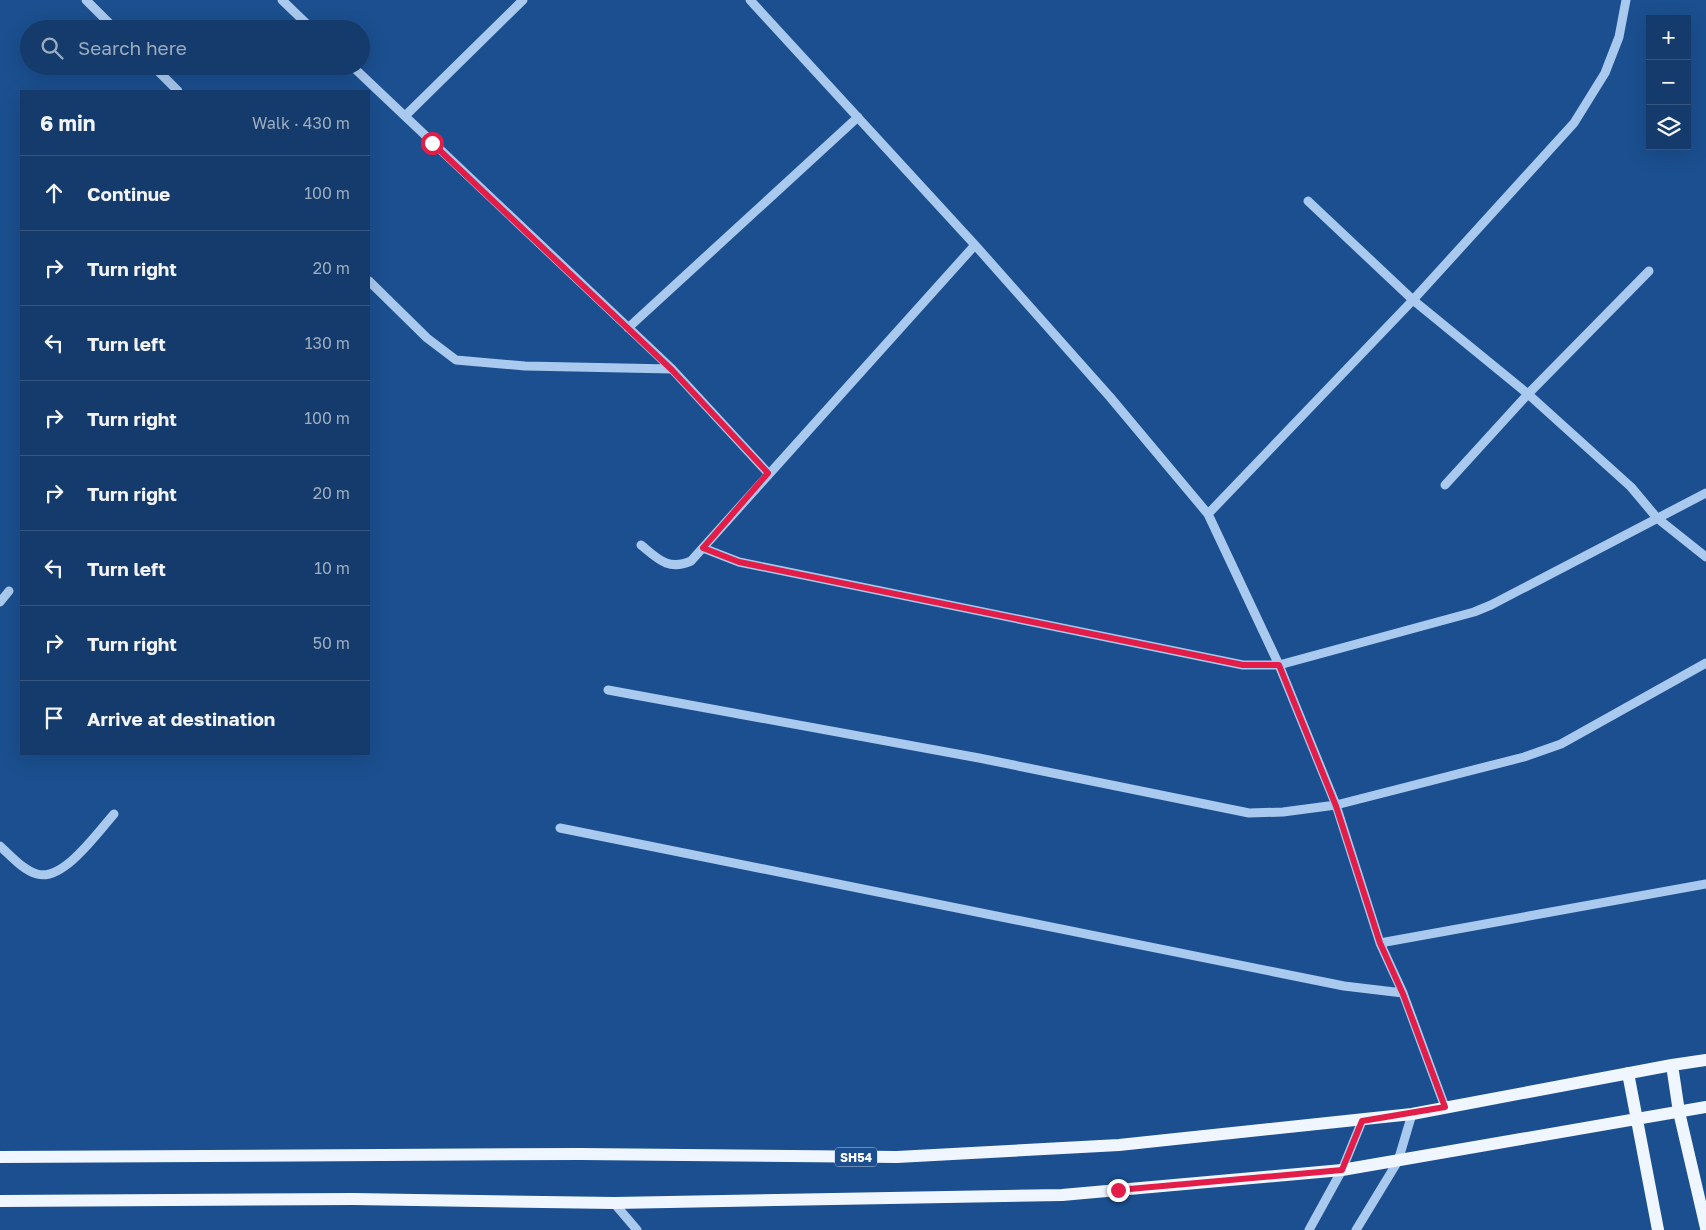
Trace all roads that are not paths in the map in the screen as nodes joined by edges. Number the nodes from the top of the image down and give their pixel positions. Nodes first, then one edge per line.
1 (86, 0) edge
2 (282, 0) edge
3 (523, 0) edge
4 (750, 0) edge
5 (1626, 0) edge
6 (106, 20) edge
7 (303, 20) edge
8 (162, 75) edge
9 (361, 75) edge
10 (177, 90) edge
11 (404, 116) junction
12 (858, 117) junction
13 (1308, 200) dead end
14 (975, 245) junction
15 (1648, 272) dead end
16 (370, 282) edge
17 (1413, 300) junction
18 (628, 328) junction
19 (672, 370) junction
20 (1528, 394) junction
21 (768, 473) junction
22 (1445, 485) dead end
23 (1706, 493) edge
24 (1208, 514) junction
25 (1657, 518) junction
26 (640, 545) dead end
27 (703, 548) junction
28 (1706, 557) edge
29 (9, 591) dead end
30 (0, 602) edge
31 (1706, 663) edge
32 (1279, 665) junction
33 (608, 690) dead end
34 (1336, 806) junction
35 (114, 814) dead end
36 (560, 828) dead end
37 (0, 846) edge
38 (1706, 884) edge
39 (1380, 943) junction
40 (1403, 994) junction
41 (1706, 1060) edge
42 (1672, 1064) junction
43 (1628, 1073) junction
44 (1445, 1107) junction
45 (1706, 1107) edge
46 (1679, 1112) junction
47 (1412, 1114) junction
48 (1636, 1120) junction
49 (1362, 1121) junction
50 (0, 1157) edge
51 (1398, 1161) junction
52 (1342, 1170) junction
53 (0, 1201) edge
54 (614, 1203) junction
55 (1706, 1228) edge
56 (637, 1230) edge
57 (1309, 1230) edge
58 (1356, 1230) edge
59 (1658, 1230) edge

1 - 6 street
2 - 7 street
3 - 11 street
4 - 12 street
5 - 17 street
8 - 10 street
9 - 11 street
11 - 18 street
12 - 14 street
12 - 18 street
13 - 17 street
14 - 21 street
14 - 24 street
15 - 20 street
16 - 19 street
17 - 20 street
17 - 24 street
18 - 19 street
19 - 21 street
20 - 22 street
20 - 25 street
21 - 27 street
23 - 25 street
24 - 32 street
25 - 28 street
25 - 32 street
26 - 27 street
27 - 32 street
29 - 30 street
31 - 34 street
32 - 34 street
33 - 34 street
34 - 39 street
35 - 37 street
36 - 40 street
38 - 39 street
39 - 40 street
40 - 44 street
41 - 42 main road, SH54
42 - 43 main road, SH54
42 - 46 main road
43 - 44 main road, SH54
43 - 48 main road
44 - 47 main road, SH54
45 - 46 main road
46 - 48 main road
46 - 55 main road
47 - 49 main road, SH54
47 - 51 street
48 - 51 main road
48 - 59 main road
49 - 50 main road, SH54
49 - 52 street
51 - 52 main road
51 - 58 street
52 - 54 main road
52 - 57 street
53 - 54 main road
54 - 56 street

